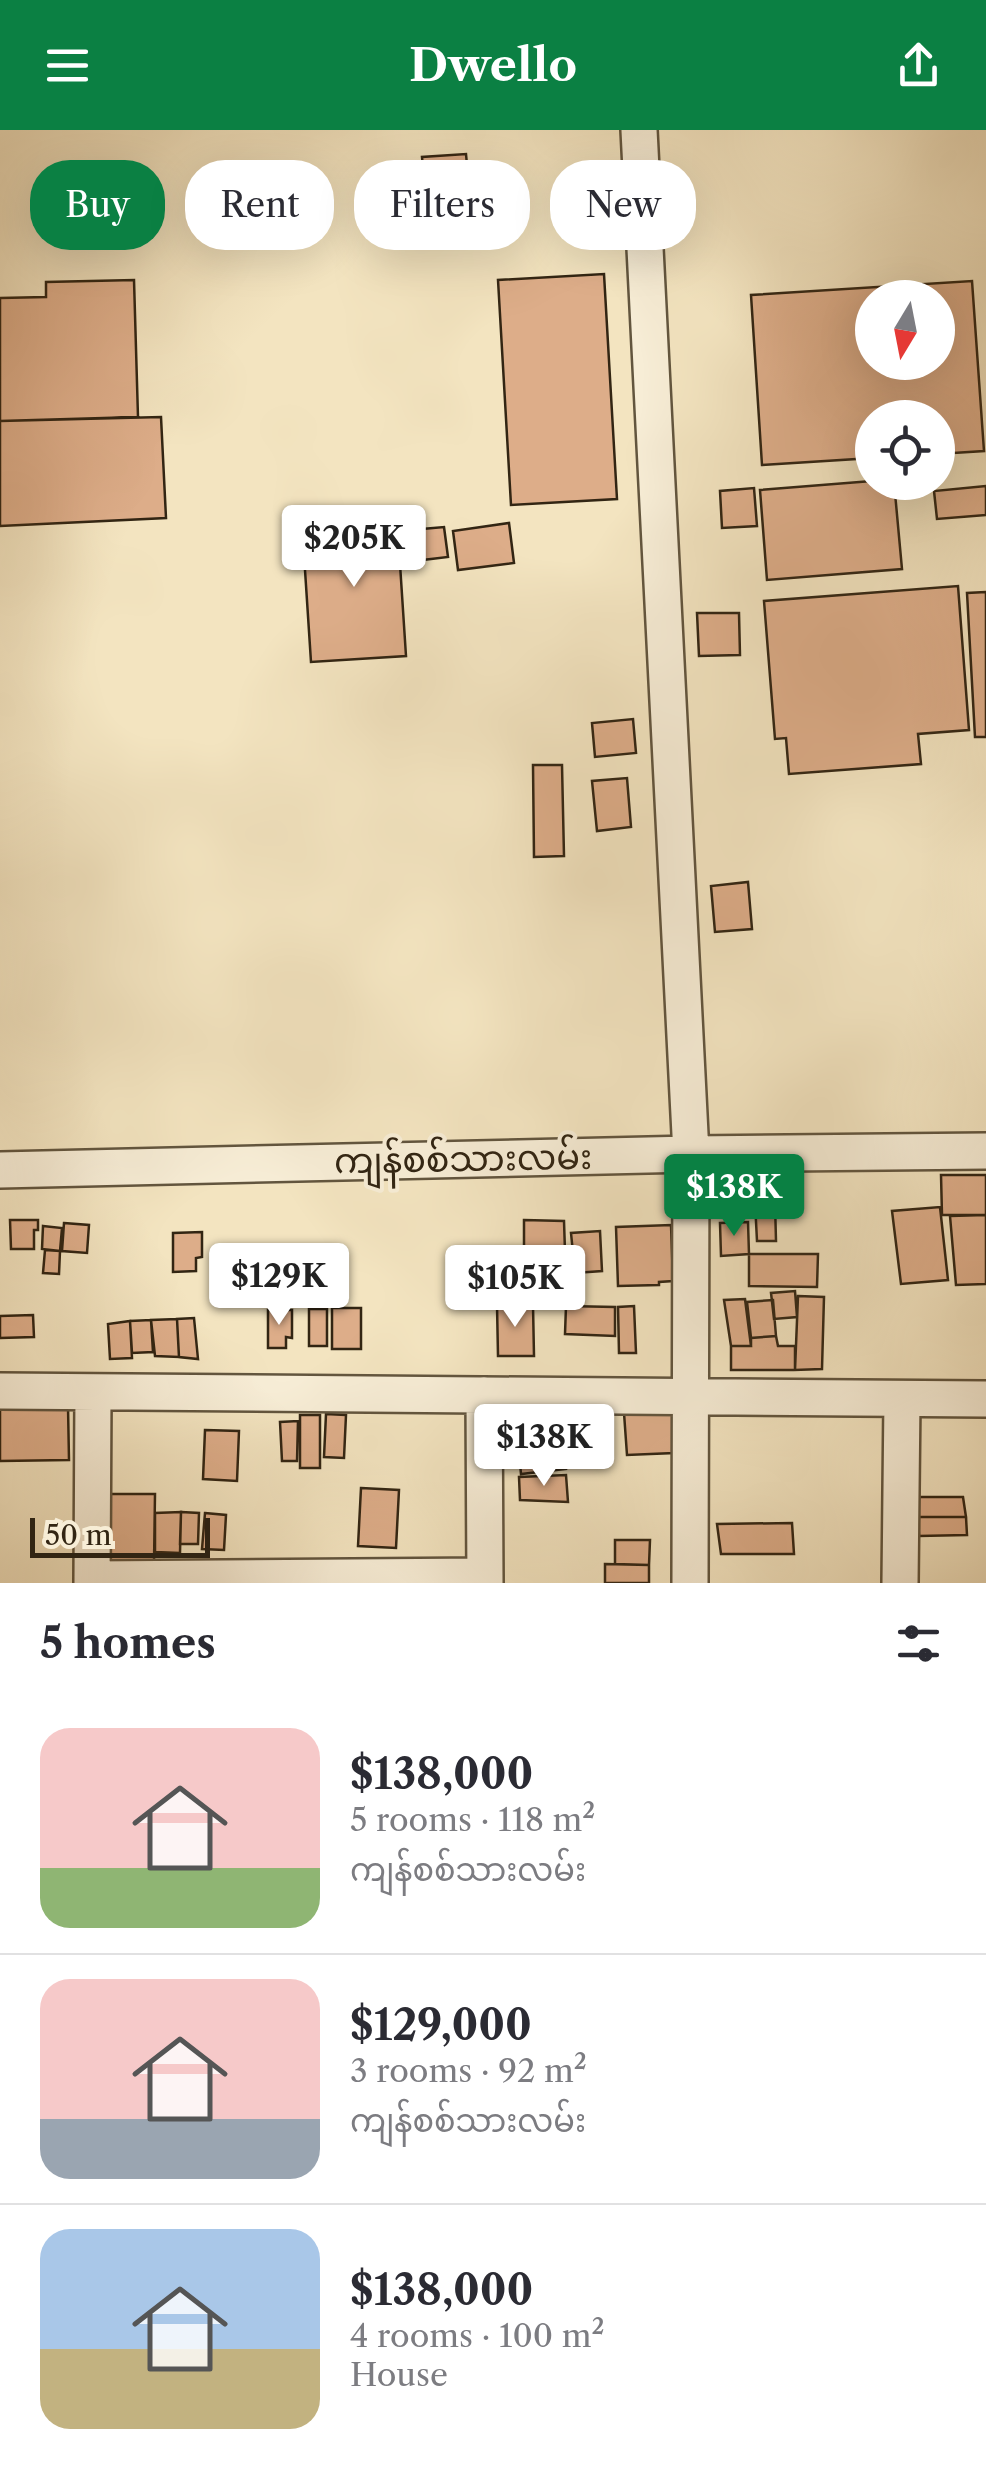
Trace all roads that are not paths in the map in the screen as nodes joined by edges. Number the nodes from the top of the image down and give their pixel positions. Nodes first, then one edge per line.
1 (639, 130) edge
2 (986, 1151) edge
3 (691, 1154) junction
4 (0, 1170) edge
5 (0, 1392) edge
6 (93, 1392) junction
7 (484, 1396) junction
8 (692, 1397) junction
9 (902, 1398) junction
10 (986, 1400) edge
11 (485, 1580) edge
12 (92, 1581) edge
13 (690, 1583) edge
14 (900, 1583) edge

1 - 3 street
2 - 3 street, ကျန်စစ်သားလမ်း
3 - 4 street, ကျန်စစ်သားလမ်း
3 - 8 street
5 - 6 street
6 - 7 street
6 - 12 street
7 - 8 street
7 - 11 street
8 - 9 street
8 - 13 street
9 - 10 street
9 - 14 street
11 - 12 street

